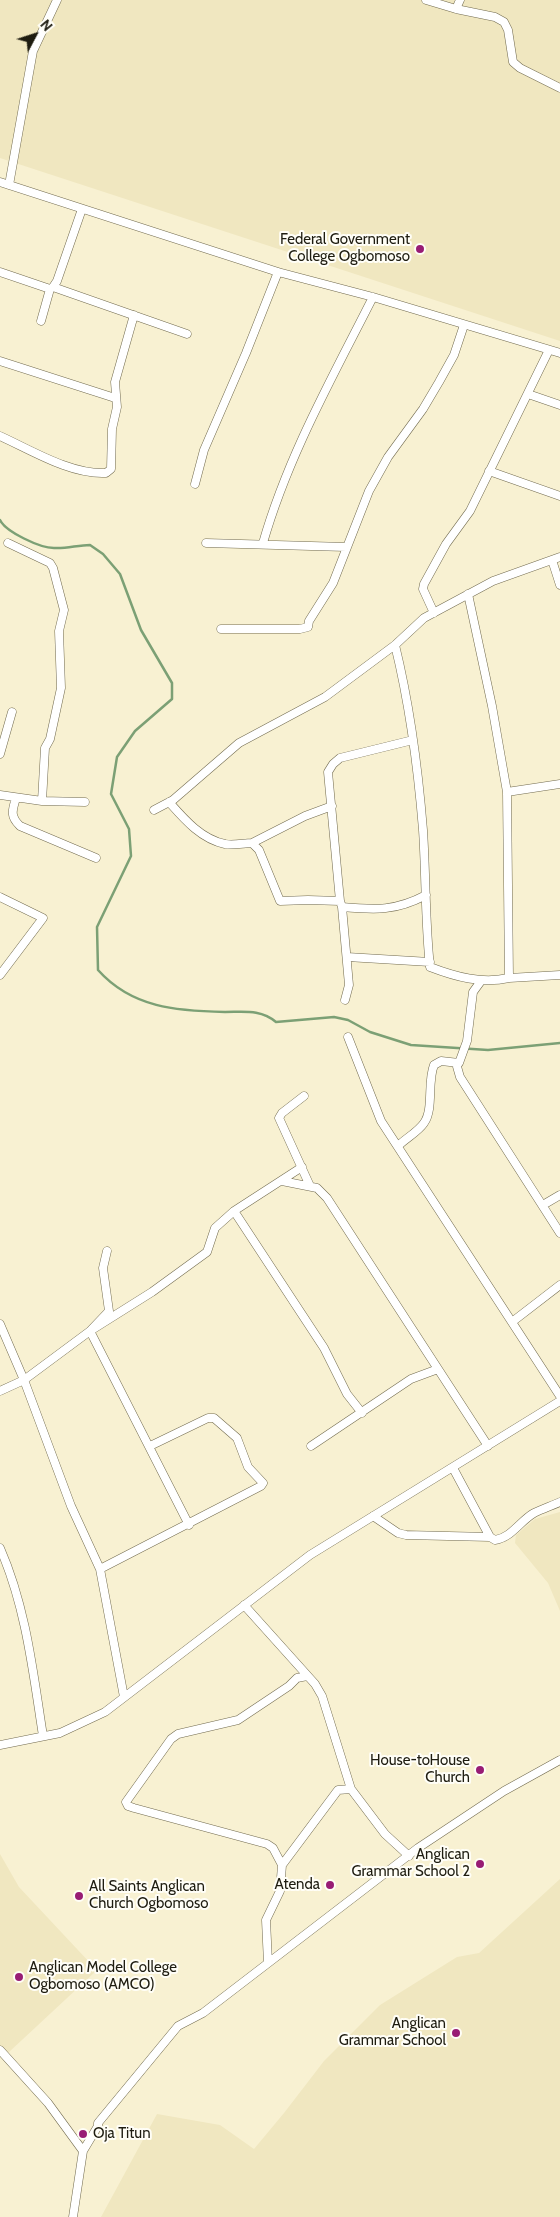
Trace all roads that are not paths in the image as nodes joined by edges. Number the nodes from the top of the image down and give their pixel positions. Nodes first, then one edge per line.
1 (57, 0) edge
2 (426, 0) edge
3 (460, 0) edge
4 (456, 9) junction
5 (560, 88) edge
6 (0, 182) edge
7 (9, 185) junction
8 (82, 209) junction
9 (0, 272) edge
10 (278, 272) junction
11 (51, 288) junction
12 (373, 297) junction
13 (134, 315) junction
14 (41, 322) dead end
15 (464, 325) junction
16 (187, 334) dead end
17 (549, 350) junction
18 (560, 353) edge
19 (0, 361) edge
20 (528, 394) junction
21 (115, 398) junction
22 (560, 405) edge
23 (0, 436) edge
24 (489, 471) junction
25 (195, 484) dead end
26 (560, 496) edge
27 (8, 543) dead end
28 (206, 543) dead end
29 (263, 543) junction
30 (346, 547) junction
31 (556, 558) edge
32 (560, 585) edge
33 (468, 594) junction
34 (434, 613) junction
35 (221, 629) dead end
36 (395, 646) junction
37 (12, 712) dead end
38 (413, 740) junction
39 (0, 754) edge
40 (560, 784) edge
41 (507, 792) junction
42 (0, 795) edge
43 (16, 798) junction
44 (42, 801) junction
45 (85, 802) dead end
46 (169, 802) junction
47 (332, 806) junction
48 (154, 810) dead end
49 (252, 843) junction
50 (96, 858) dead end
51 (426, 895) junction
52 (0, 897) edge
53 (341, 904) junction
54 (347, 957) junction
55 (430, 962) junction
56 (0, 975) edge
57 (560, 975) edge
58 (509, 978) junction
59 (481, 981) junction
60 (345, 1000) dead end
61 (348, 1036) dead end
62 (456, 1063) junction
63 (304, 1096) dead end
64 (398, 1146) junction
65 (302, 1168) junction
66 (282, 1181) junction
67 (310, 1186) junction
68 (560, 1195) edge
69 (543, 1205) junction
70 (234, 1211) junction
71 (560, 1233) edge
72 (107, 1251) dead end
73 (560, 1285) edge
74 (512, 1322) junction
75 (0, 1324) edge
76 (90, 1331) junction
77 (438, 1369) junction
78 (24, 1380) junction
79 (0, 1390) edge
80 (560, 1396) edge
81 (560, 1401) edge
82 (362, 1413) junction
83 (150, 1446) junction
84 (311, 1446) dead end
85 (488, 1446) junction
86 (453, 1468) junction
87 (560, 1502) edge
88 (373, 1516) junction
89 (189, 1525) junction
90 (490, 1538) junction
91 (0, 1548) edge
92 (100, 1569) junction
93 (244, 1605) junction
94 (297, 1667) junction
95 (307, 1676) junction
96 (297, 1678) junction
97 (124, 1697) junction
98 (43, 1736) junction
99 (0, 1745) edge
100 (560, 1760) edge
101 (351, 1789) junction
102 (409, 1856) junction
103 (282, 1866) junction
104 (268, 1963) junction
105 (0, 2050) edge
106 (82, 2151) junction
107 (73, 2217) edge

1 - 7 street
2 - 4 street
3 - 4 street
4 - 5 street
6 - 7 street
7 - 8 street
8 - 10 street
8 - 11 street
9 - 11 street
10 - 12 street
10 - 25 street
11 - 13 street
11 - 14 street
12 - 15 street
12 - 29 street
13 - 16 street
13 - 21 street
15 - 17 street
15 - 30 street
17 - 18 street
17 - 20 street
19 - 21 street
20 - 22 street
20 - 24 street
21 - 23 street
24 - 26 street
24 - 34 street
27 - 44 street
28 - 29 street
29 - 30 street
30 - 35 street
31 - 32 street
31 - 33 street
33 - 34 street
33 - 41 street
34 - 36 street
36 - 38 street
36 - 46 street
37 - 39 street
38 - 47 street
38 - 51 street
40 - 41 street
41 - 58 street
42 - 43 street
43 - 44 street
43 - 50 street
44 - 45 street
46 - 48 street
46 - 49 street
47 - 49 street
47 - 53 street
49 - 53 street
51 - 53 street
51 - 55 street
52 - 56 street
53 - 54 street
54 - 55 street
54 - 60 street
55 - 59 street
57 - 58 street
58 - 59 street
59 - 62 street
61 - 64 street
62 - 64 street
62 - 69 street
63 - 65 street
64 - 74 street
65 - 66 street
65 - 67 street
66 - 67 street
66 - 70 street
67 - 77 street
68 - 69 street
69 - 71 street
70 - 76 street
70 - 82 street
72 - 76 street
73 - 74 street
74 - 80 street
75 - 78 street
76 - 78 street
76 - 83 street
77 - 82 street
77 - 85 street
78 - 79 street
78 - 92 street
81 - 85 street
82 - 84 street
83 - 89 street
83 - 89 street
85 - 86 street
86 - 88 street
86 - 90 street
87 - 90 street
88 - 90 street
88 - 93 street
89 - 92 street
91 - 98 street
92 - 97 street
93 - 94 street
93 - 97 street
94 - 95 street
94 - 96 street
95 - 96 street
95 - 101 street
96 - 103 street
97 - 98 street
98 - 99 street
100 - 102 street
101 - 102 street
101 - 103 street
102 - 104 street
103 - 104 street
104 - 106 street
105 - 106 street
106 - 107 street

